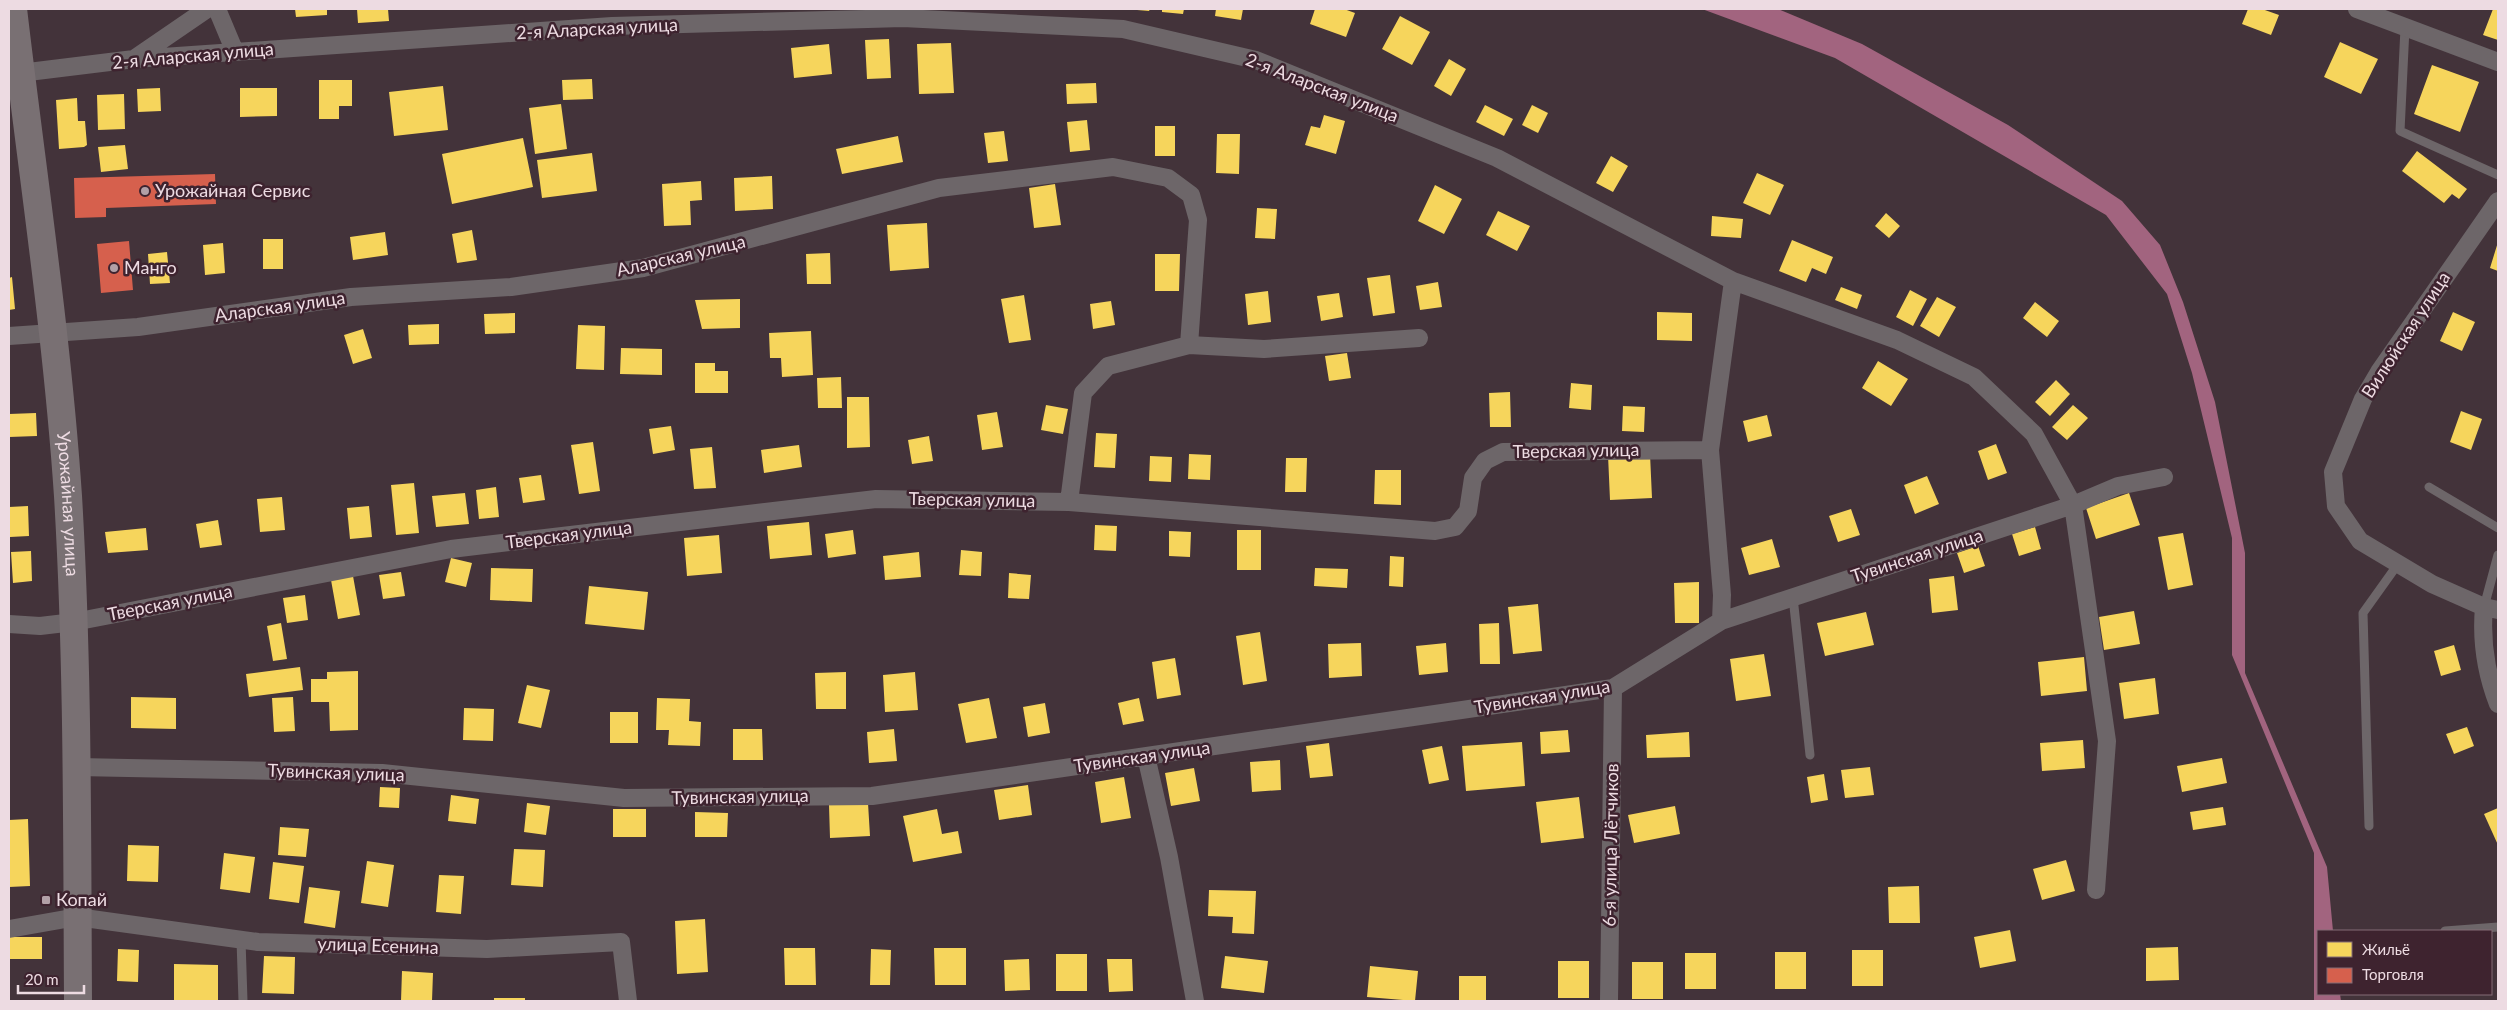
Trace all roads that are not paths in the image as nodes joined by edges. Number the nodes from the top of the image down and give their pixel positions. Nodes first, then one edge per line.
1 (13, 9) edge
2 (207, 9) edge
3 (217, 9) edge
4 (2357, 9) edge
5 (2405, 28) junction
6 (235, 52) junction
7 (134, 59) junction
8 (2498, 62) edge
9 (15, 73) edge
10 (2498, 176) edge
11 (2498, 201) edge
12 (1733, 281) junction
13 (54, 334) junction
14 (9, 336) edge
15 (1419, 338) dead end
16 (1190, 346) junction
17 (1710, 450) junction
18 (2164, 477) dead end
19 (2429, 486) dead end
20 (1069, 502) junction
21 (2073, 505) junction
22 (2498, 528) edge
23 (2498, 555) edge
24 (2398, 564) junction
25 (1793, 597) junction
26 (2491, 608) edge
27 (1720, 621) junction
28 (74, 622) junction
29 (9, 624) edge
30 (1613, 688) junction
31 (2498, 704) edge
32 (1810, 755) dead end
33 (1146, 756) junction
34 (77, 767) junction
35 (2368, 826) dead end
36 (2096, 890) dead end
37 (77, 917) junction
38 (2498, 927) edge
39 (9, 929) edge
40 (2458, 930) edge
41 (241, 940) junction
42 (78, 1001) edge
43 (243, 1001) edge
44 (628, 1001) edge
45 (1195, 1001) edge
46 (1609, 1001) edge

1 - 9 main road, Урожайная улица
2 - 7 street
3 - 6 street
4 - 5 street
5 - 8 street
5 - 10 lane
6 - 7 street, 2-я Аларская улица
6 - 12 street, 2-я Аларская улица
7 - 9 street, 2-я Аларская улица
9 - 13 main road, Урожайная улица
11 - 24 street, Вилюйская улица
12 - 17 street
12 - 21 street, 2-я Аларская улица
13 - 14 street, Аларская улица
13 - 16 street, Аларская улица
13 - 28 main road, Урожайная улица
15 - 16 street
16 - 20 street
17 - 20 street, Тверская улица
17 - 27 street
18 - 21 street, Тувинская улица
19 - 22 lane
20 - 28 street, Тверская улица
21 - 25 street, Тувинская улица
21 - 36 street
23 - 26 lane
24 - 26 street, Вилюйская улица
24 - 35 lane
25 - 27 street, Тувинская улица
25 - 32 lane
26 - 31 street
27 - 30 street, Тувинская улица
28 - 29 street, Тверская улица
28 - 34 main road, Урожайная улица
30 - 33 street, Тувинская улица
30 - 46 street, 6-я улица Лётчиков
33 - 34 street, Тувинская улица
33 - 45 street
34 - 37 main road, Урожайная улица
37 - 39 street, улица Есенина
37 - 41 street, улица Есенина
37 - 42 main road, Урожайная улица
38 - 40 lane
41 - 43 lane
41 - 44 street, улица Есенина

